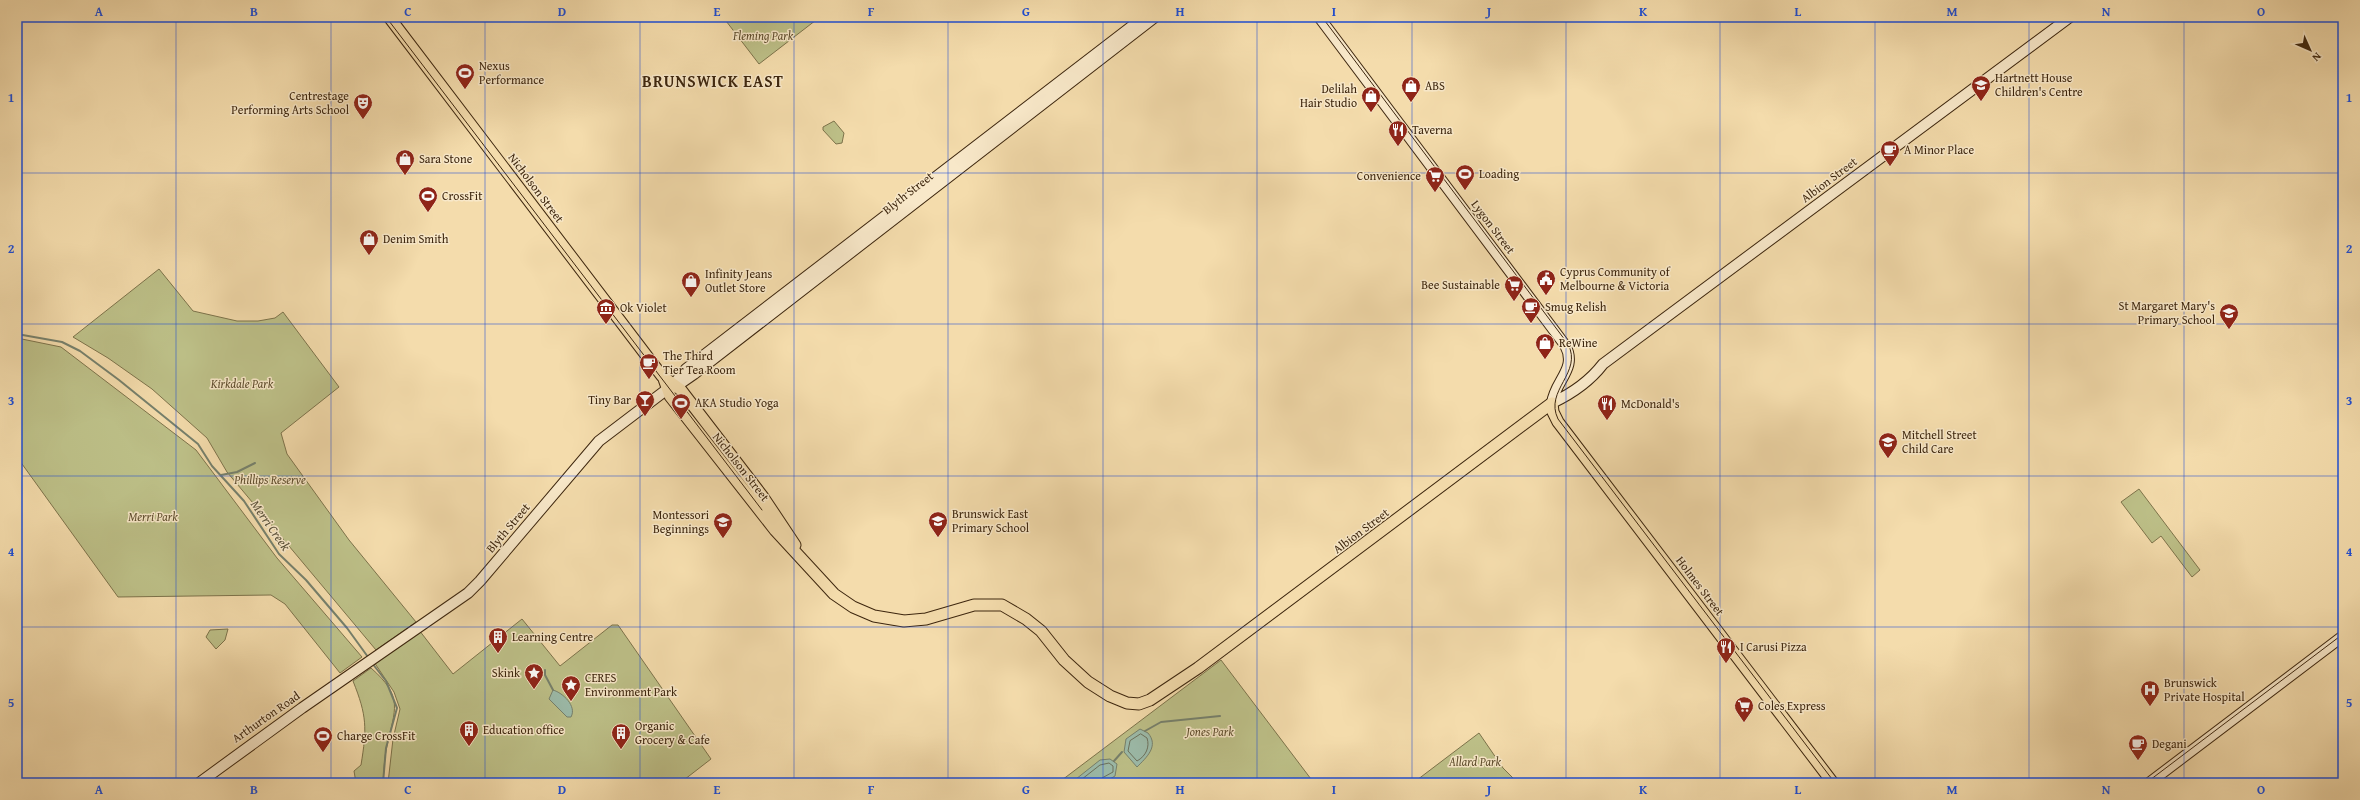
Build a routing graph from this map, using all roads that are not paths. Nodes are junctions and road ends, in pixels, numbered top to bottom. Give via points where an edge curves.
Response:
1 (389, 17) edge
2 (1144, 17) edge
3 (1155, 17) edge
4 (1319, 17) edge
5 (2070, 17) edge
6 (670, 386) junction
7 (1552, 403) junction
8 (1538, 414) junction
9 (1558, 422) junction
10 (2343, 636) edge
11 (1064, 660) junction
12 (1198, 668) junction
13 (350, 675) joint
14 (1150, 700) joint
15 (1142, 710) joint
16 (199, 783) edge
17 (1833, 783) edge
18 (2148, 783) edge

1 - 6 main road, Nicholson Street
2 - 6 street, Blyth Street via 686,369
3 - 6 street, Blyth Street via 694,374 681,383
4 - 7 street, Lygon Street via 1565,345 1570,357 1569,366 1555,390
5 - 7 street, Albion Street
6 - 11 main road, Nicholson Street via 766,502 824,591 837,603 865,619 886,625 930,624 979,610 1016,613 1041,631
6 - 13 street, Blyth Street via 599,441 468,593
7 - 8 main road, Albion Street
7 - 9 main road, Holmes Street
8 - 9 main road via 1548,415
8 - 12 main road, Albion Street
9 - 17 main road, Holmes Street
10 - 18 street
11 - 14 main road, Nicholson Street via 1088,682 1110,696 1134,704
11 - 15 main road, Nicholson Street via 1077,679 1104,700 1125,710
12 - 14 main road, Albion Street
12 - 15 main road, Albion Street via 1153,705
13 - 16 street, Arthurton Road

